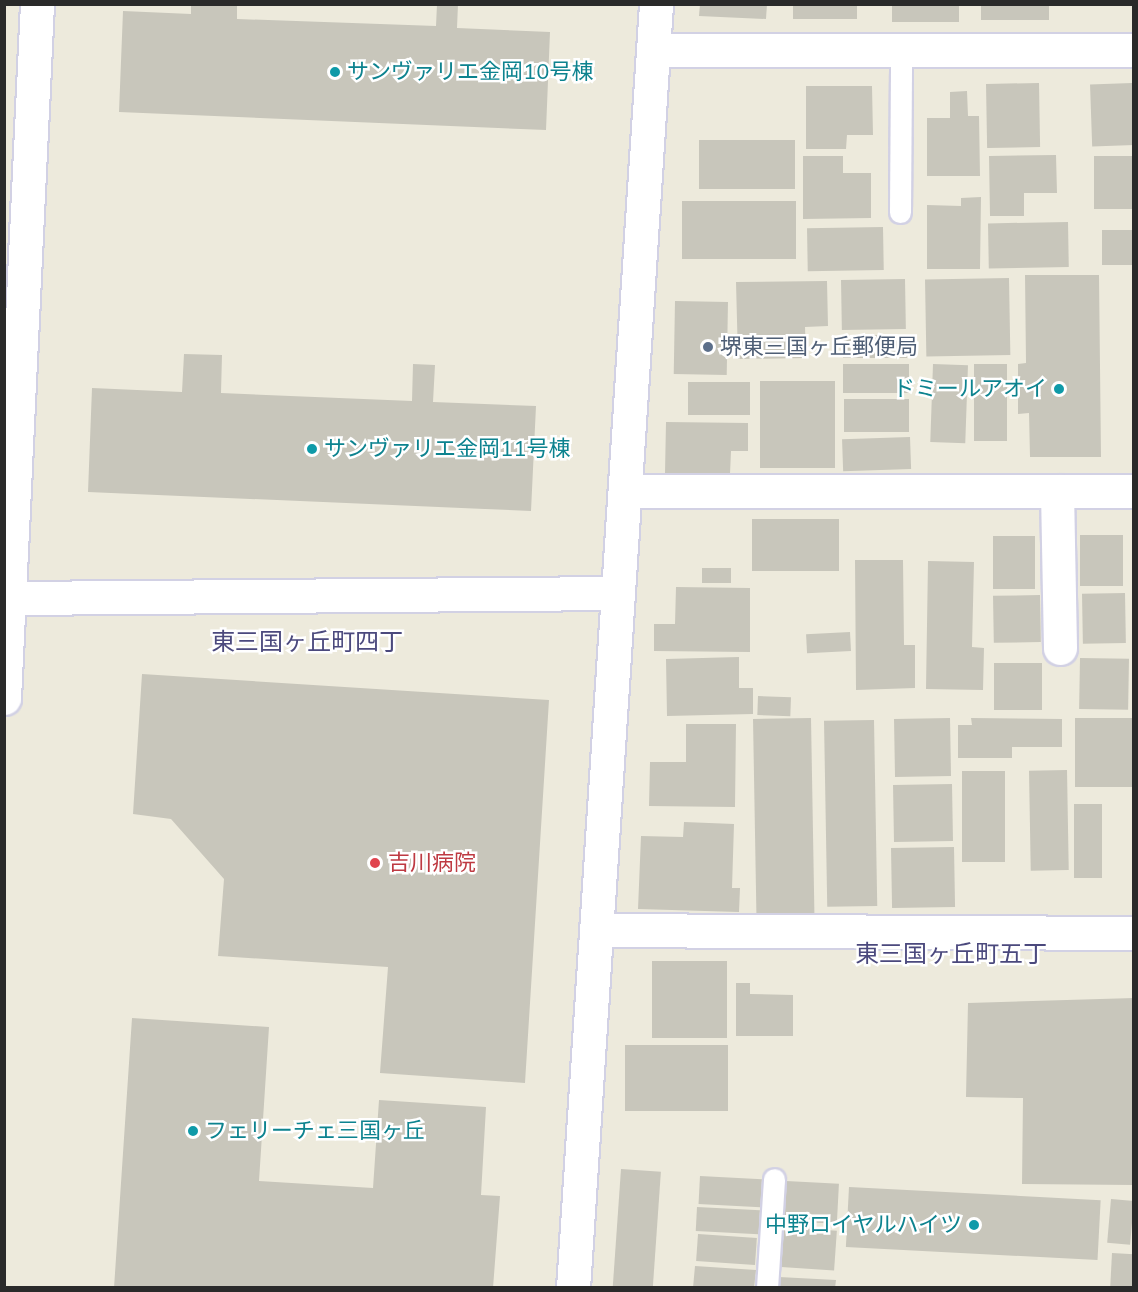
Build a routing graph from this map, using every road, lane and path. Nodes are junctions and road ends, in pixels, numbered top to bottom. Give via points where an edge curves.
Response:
1 (37, 4) edge
2 (656, 4) edge
3 (653, 50) junction
4 (900, 50) junction
5 (1134, 50) edge
6 (900, 212) dead end
7 (1134, 490) edge
8 (625, 491) junction
9 (1057, 491) junction
10 (618, 592) junction
11 (12, 598) junction
12 (1060, 648) dead end
13 (6, 651) edge
14 (4, 698) edge
15 (596, 930) junction
16 (1134, 933) edge
17 (774, 1179) dead end
18 (573, 1287) edge
19 (767, 1287) edge

1 - 11 street
2 - 3 street
3 - 4 street
3 - 8 street
4 - 5 street
4 - 6 lane
7 - 9 street
8 - 9 street
8 - 10 street
9 - 12 street
10 - 11 street
10 - 15 street
11 - 13 street
13 - 14 street
15 - 16 street
15 - 18 street
17 - 19 lane

